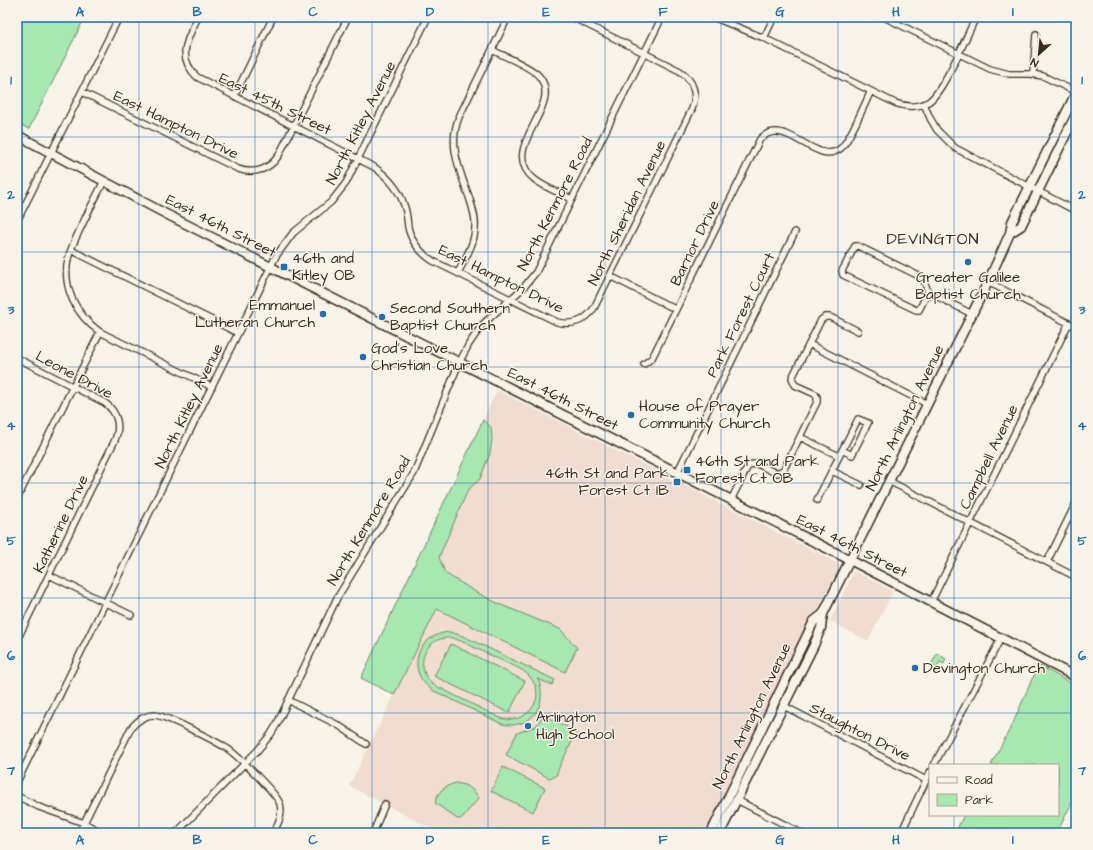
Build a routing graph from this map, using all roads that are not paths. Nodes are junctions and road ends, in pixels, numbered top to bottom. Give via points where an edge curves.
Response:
1 (119, 17) edge
2 (198, 17) edge
3 (273, 17) edge
4 (348, 17) edge
5 (428, 17) edge
6 (508, 17) edge
7 (572, 17) edge
8 (662, 17) edge
9 (713, 17) edge
10 (774, 17) edge
11 (884, 17) edge
12 (976, 17) edge
13 (1036, 34) dead end
14 (764, 38) junction
15 (492, 50) junction
16 (645, 53) junction
17 (958, 54) junction
18 (1033, 74) junction
19 (872, 91) junction
20 (82, 92) junction
21 (1076, 92) edge
22 (234, 96) junction
23 (924, 104) junction
24 (1076, 114) edge
25 (294, 126) junction
26 (17, 135) edge
27 (51, 152) junction
28 (359, 158) junction
29 (104, 181) junction
30 (1029, 187) junction
31 (1037, 192) junction
32 (572, 199) junction
33 (1076, 211) edge
34 (17, 221) edge
35 (796, 232) dead end
36 (1010, 233) junction
37 (71, 250) junction
38 (270, 267) junction
39 (458, 273) junction
40 (610, 276) junction
41 (988, 282) junction
42 (928, 292) junction
43 (511, 299) junction
44 (675, 309) junction
45 (972, 314) junction
46 (569, 323) joint
47 (1069, 323) junction
48 (1076, 327) edge
49 (858, 331) dead end
50 (100, 332) junction
51 (238, 333) junction
52 (809, 344) junction
53 (17, 358) edge
54 (459, 363) junction
55 (644, 364) dead end
56 (73, 386) junction
57 (212, 387) junction
58 (927, 404) junction
59 (116, 417) joint
60 (800, 437) junction
61 (842, 450) junction
62 (839, 456) junction
63 (832, 471) junction
64 (677, 473) junction
65 (889, 481) junction
66 (861, 485) dead end
67 (17, 499) edge
68 (731, 500) junction
69 (817, 500) dead end
70 (1076, 503) edge
71 (970, 523) junction
72 (850, 560) junction
73 (1047, 562) junction
74 (49, 575) junction
75 (1076, 577) edge
76 (105, 602) junction
77 (931, 602) junction
78 (131, 614) dead end
79 (823, 614) junction
80 (1001, 638) junction
81 (17, 640) edge
82 (1076, 677) edge
83 (288, 700) junction
84 (784, 706) junction
85 (366, 744) dead end
86 (244, 764) junction
87 (935, 764) edge
88 (929, 774) edge
89 (926, 780) junction
90 (17, 782) edge
91 (17, 796) edge
92 (737, 800) junction
93 (384, 804) dead end
94 (84, 823) junction
95 (79, 833) edge
96 (104, 833) edge
97 (176, 833) edge
98 (273, 833) edge
99 (373, 833) edge
100 (710, 833) edge
101 (720, 833) edge
102 (800, 833) edge
103 (901, 833) edge

1 - 20 street
2 - 22 street, East 45th Street via 186,44 187,63 199,79
3 - 22 street
4 - 25 street
5 - 28 street, North Kitley Avenue
6 - 15 street
7 - 16 street
8 - 16 street, North Kenmore Road
9 - 14 street
10 - 14 street
11 - 17 street
12 - 17 street
13 - 18 street
14 - 19 street
15 - 32 street via 532,70 542,81 544,102 525,142 524,160 527,170 534,179
15 - 39 street via 454,131 454,152 475,222 472,243
16 - 32 street, North Kenmore Road
16 - 40 street, North Sheridan Avenue via 686,75 693,86 694,100 692,109
17 - 18 street via 1001,73
17 - 23 street via 940,90
18 - 21 street via 1046,76
19 - 23 street via 902,105
19 - 44 street, Barnor Drive via 846,142 834,152 820,151 781,132 764,136
20 - 25 street, East Hampton Drive via 238,169 250,172 262,170 277,159
20 - 27 street
21 - 30 main road, North Arlington Avenue
22 - 25 street, East 45th Street
23 - 30 street via 937,130 955,148
24 - 31 main road, North Arlington Avenue
25 - 28 street, East 45th Street
26 - 27 main road, East 46th Street
27 - 29 main road, East 46th Street
27 - 34 street
28 - 38 street, North Kitley Avenue via 337,195 293,233
28 - 39 street, East Hampton Drive via 384,174 397,190 405,206 409,230 419,249 431,260
29 - 37 street
29 - 38 main road, East 46th Street
30 - 31 street
30 - 36 main road, North Arlington Avenue via 1012,222
31 - 33 street
31 - 36 main road, North Arlington Avenue via 1021,226
32 - 43 street, North Kenmore Road via 536,272 526,286
35 - 64 street, Park Forest Court
36 - 41 main road, North Arlington Avenue
37 - 50 street via 67,269 70,294 84,318
37 - 51 street
38 - 51 street, North Kitley Avenue
38 - 54 main road, East 46th Street
39 - 43 street, East Hampton Drive
40 - 44 street
40 - 46 street, North Sheridan Avenue via 592,311 580,321
41 - 45 main road, North Arlington Avenue
41 - 47 street
42 - 42 street via 920,309 916,310 844,276 842,271 855,246 858,246 921,276
42 - 45 street
43 - 46 street, East Hampton Drive via 557,322
43 - 54 street, North Kenmore Road via 479,329
44 - 55 street, Barnor Drive via 652,358
45 - 58 main road, North Arlington Avenue
47 - 48 street
47 - 71 street, Campbell Avenue
49 - 52 street via 825,317 820,321
50 - 56 street
50 - 57 street
51 - 57 street, North Kitley Avenue
52 - 58 street
52 - 60 street via 792,380 795,385 815,394 817,401
53 - 56 street, Leone Drive
54 - 64 main road, East 46th Street
54 - 83 street, North Kenmore Road via 414,473 337,598
56 - 59 street, Leone Drive via 106,403
56 - 67 street
57 - 76 street, North Kitley Avenue
58 - 65 main road, North Arlington Avenue
59 - 74 street, Katherine Drive via 116,438
60 - 62 street
60 - 68 street via 780,472 774,473 756,464 748,466
61 - 61 street via 852,455 868,424 858,419
61 - 62 street
62 - 63 street
63 - 66 street
63 - 69 street
64 - 68 main road, East 46th Street
65 - 71 street
65 - 72 main road, North Arlington Avenue
68 - 72 main road, East 46th Street
70 - 73 street
71 - 73 street
71 - 77 street, Campbell Avenue
72 - 77 main road, East 46th Street
72 - 79 main road, North Arlington Avenue
73 - 75 street
74 - 76 street
74 - 81 street, Katherine Drive
76 - 78 street
76 - 90 street, North Kitley Avenue
77 - 80 main road, East 46th Street
79 - 84 main road, North Arlington Avenue via 814,645
79 - 100 main road, North Arlington Avenue via 814,621
80 - 82 main road, East 46th Street
80 - 87 street
83 - 85 street via 338,725
83 - 86 street, North Kenmore Road via 270,736
84 - 89 street, Staughton Drive
84 - 92 main road, North Arlington Avenue
86 - 94 street via 223,746 166,717 146,717 130,730
86 - 97 street, North Kenmore Road
86 - 98 street via 279,799 281,816
88 - 89 street
89 - 103 street
91 - 94 street
92 - 101 main road, North Arlington Avenue
92 - 102 street
93 - 99 street
94 - 95 street
94 - 96 street

